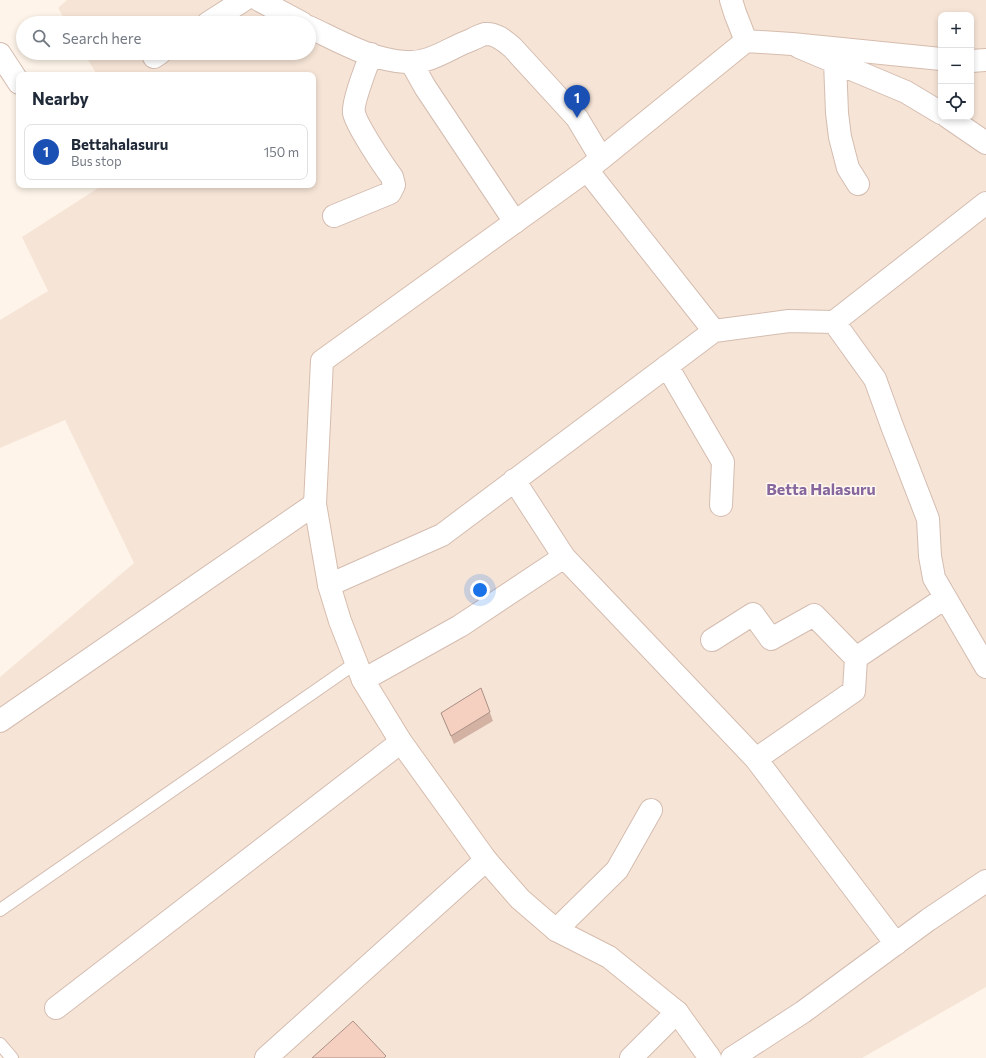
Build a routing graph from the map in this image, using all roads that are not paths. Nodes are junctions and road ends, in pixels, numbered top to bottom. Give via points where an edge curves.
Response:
1 (244, 0) edge
2 (259, 0) edge
3 (731, 0) edge
4 (219, 16) edge
5 (289, 16) edge
6 (316, 30) edge
7 (746, 41) junction
8 (792, 44) junction
9 (0, 54) edge
10 (372, 54) junction
11 (938, 59) edge
12 (974, 60) edge
13 (986, 60) edge
14 (411, 62) junction
15 (835, 62) junction
16 (16, 78) edge
17 (938, 111) edge
18 (952, 120) edge
19 (986, 143) edge
20 (594, 164) junction
21 (858, 184) dead end
22 (986, 203) edge
23 (334, 216) dead end
24 (515, 222) junction
25 (834, 322) junction
26 (714, 331) junction
27 (667, 366) junction
28 (514, 480) junction
29 (315, 504) junction
30 (721, 505) dead end
31 (564, 556) junction
32 (329, 585) junction
33 (945, 598) junction
34 (712, 640) dead end
35 (856, 658) junction
36 (986, 667) edge
37 (360, 671) junction
38 (0, 721) edge
39 (400, 742) junction
40 (756, 759) junction
41 (651, 810) dead end
42 (486, 860) junction
43 (986, 881) edge
44 (0, 910) edge
45 (556, 930) junction
46 (896, 944) junction
47 (56, 1008) dead end
48 (677, 1012) junction
49 (0, 1044) edge
50 (12, 1058) edge
51 (266, 1058) edge
52 (631, 1058) edge
53 (710, 1058) edge
54 (732, 1058) edge

1 - 4 street
2 - 5 street
3 - 7 street
6 - 10 street via 353,48
7 - 8 street
7 - 20 street
8 - 11 street
8 - 15 street
9 - 16 street
10 - 14 street
10 - 23 street via 354,103 354,113 358,124 392,177 394,185 390,193
12 - 13 street
14 - 20 street via 425,61 485,34 500,37 578,118
14 - 24 street via 425,88
15 - 17 street via 906,92
15 - 21 street via 840,137 848,168
18 - 19 street
20 - 24 street
20 - 26 street
22 - 25 street
24 - 29 street via 322,361
25 - 26 street via 789,321
25 - 33 street via 875,378 928,519 934,578
26 - 27 street
27 - 28 street
27 - 30 street via 723,462
28 - 31 street
28 - 32 street via 442,534
29 - 32 street
29 - 38 street
31 - 37 street via 460,626
31 - 40 street
32 - 37 street
33 - 35 street
33 - 36 street
34 - 35 street via 753,614 771,639 814,615
35 - 40 street via 854,691
37 - 39 street
37 - 44 lane
39 - 42 street
39 - 47 street
40 - 46 street
41 - 45 street via 617,870
42 - 45 street via 520,899
42 - 51 street
43 - 46 street
45 - 48 street via 609,957
46 - 54 street via 803,1012
48 - 52 street
48 - 53 street
49 - 50 lane

